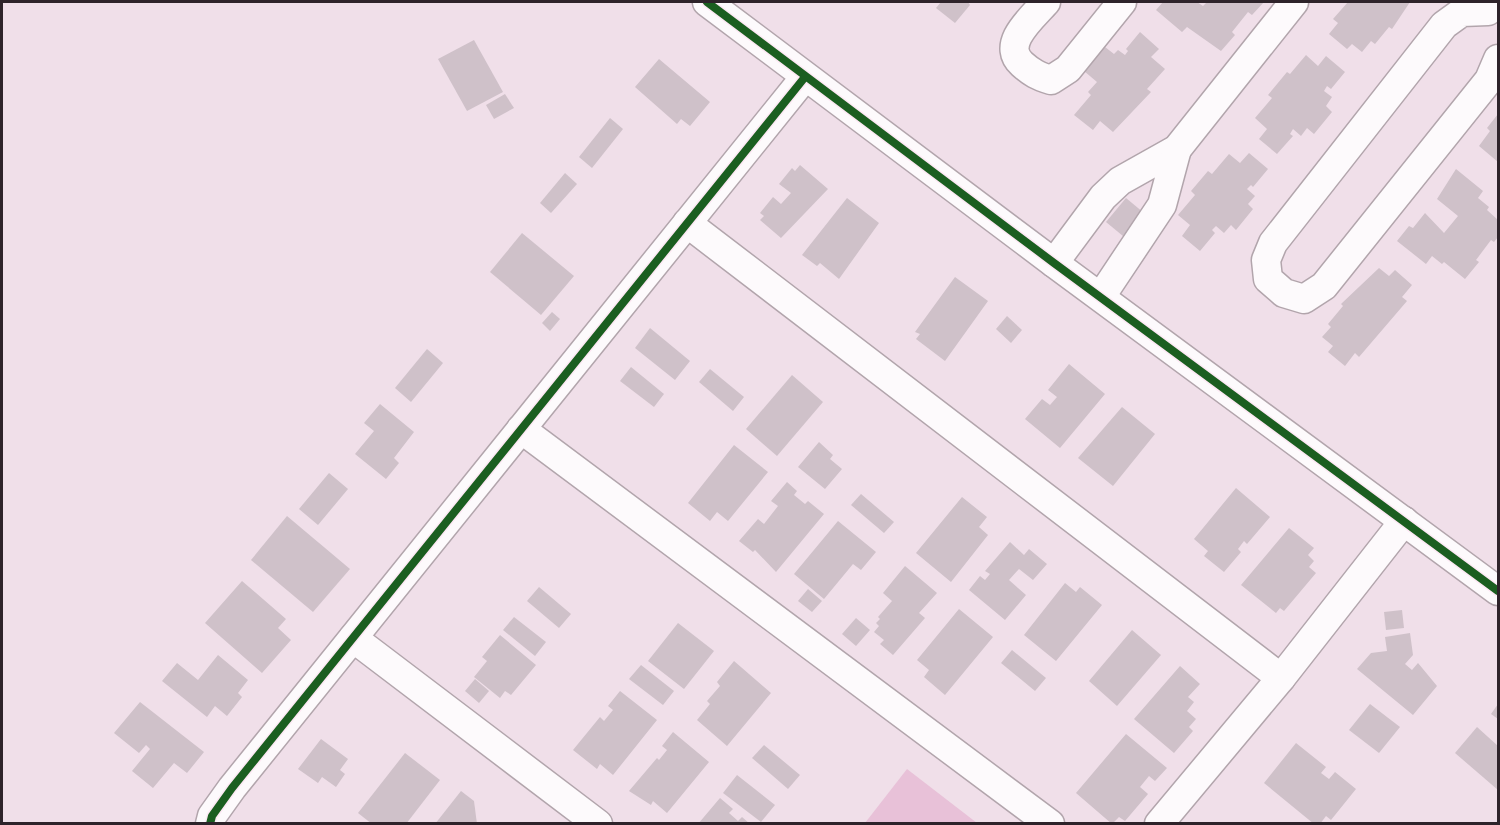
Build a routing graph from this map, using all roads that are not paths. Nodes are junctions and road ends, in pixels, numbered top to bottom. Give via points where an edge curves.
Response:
1 (707, 2) edge
2 (1046, 2) edge
3 (1122, 2) edge
4 (1294, 2) edge
5 (1494, 14) edge
6 (1498, 59) edge
7 (805, 77) junction
8 (1177, 149) junction
9 (687, 223) junction
10 (1054, 263) junction
11 (1102, 295) junction
12 (521, 429) junction
13 (1404, 521) junction
14 (1498, 591) edge
15 (352, 638) junction
16 (1281, 678) junction
17 (210, 824) edge
18 (598, 824) edge
19 (1050, 824) edge
20 (1159, 824) edge

1 - 7 street
2 - 3 street via 1013,47 1016,58 1036,76 1051,80 1068,69
4 - 8 street
5 - 6 street via 1462,12 1444,25 1274,243 1266,260 1268,279 1284,293 1304,299 1324,286 1490,80
7 - 9 street
7 - 10 street
8 - 10 street via 1120,181 1103,197
8 - 11 street via 1162,205
9 - 12 street
9 - 16 street
10 - 11 street
11 - 13 street
12 - 15 street
12 - 19 street
13 - 14 street
13 - 16 street
15 - 17 street via 232,788
15 - 18 street
16 - 20 street

